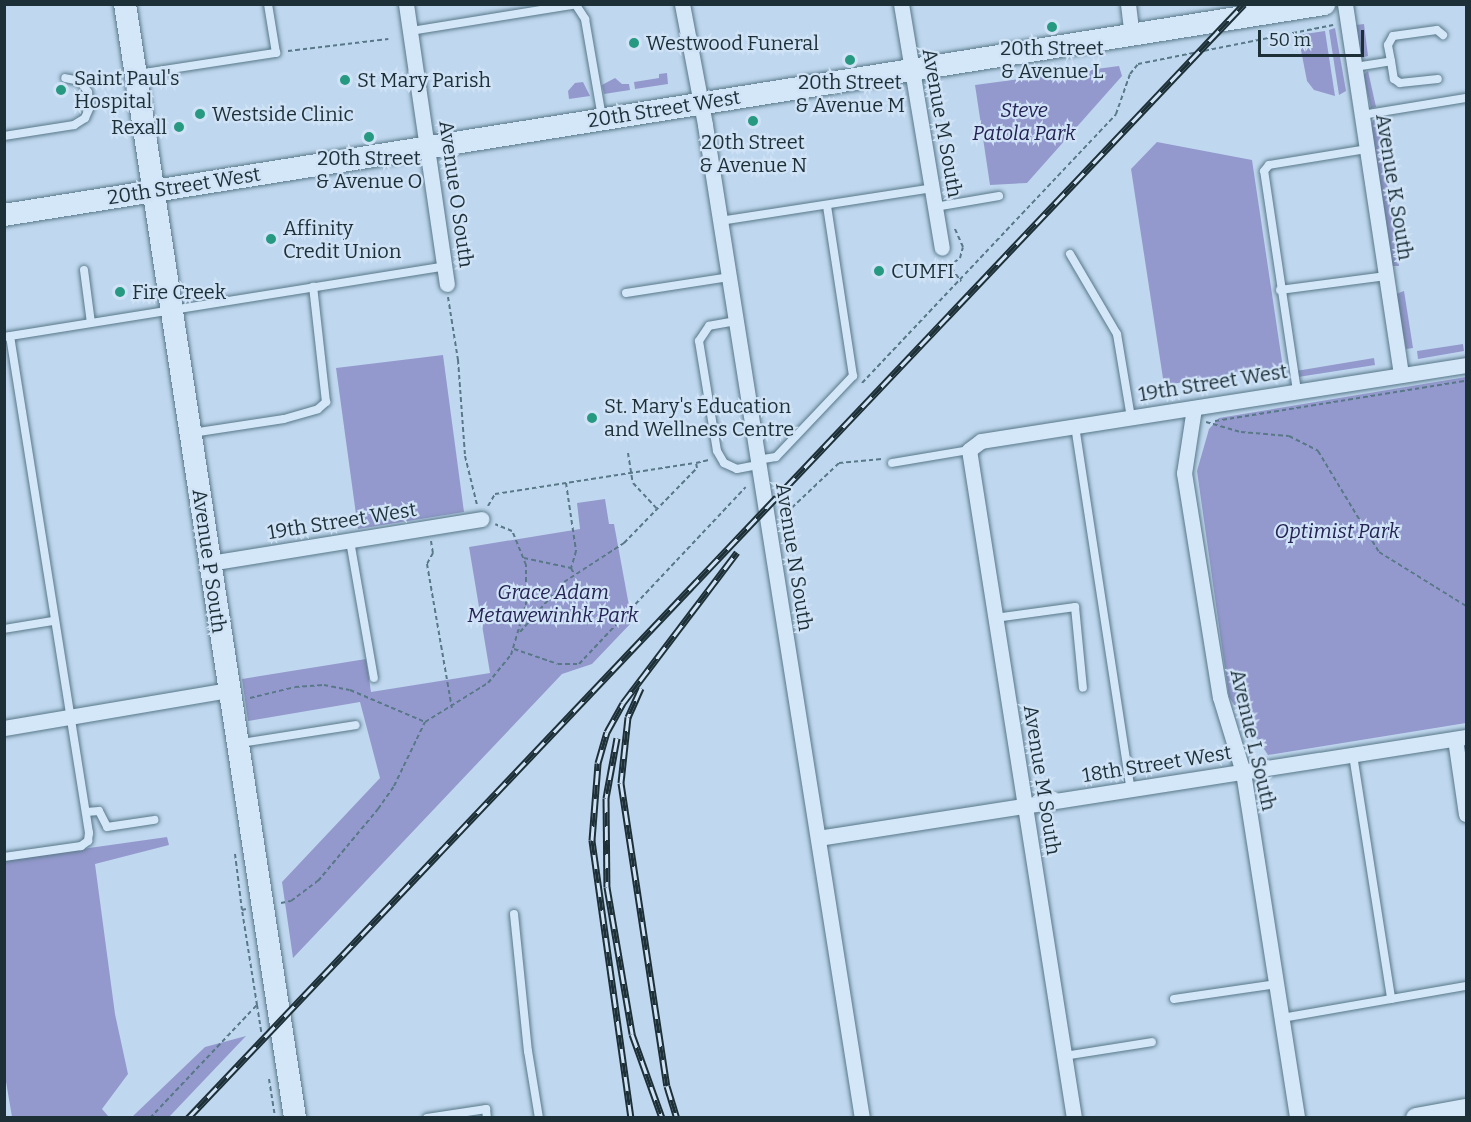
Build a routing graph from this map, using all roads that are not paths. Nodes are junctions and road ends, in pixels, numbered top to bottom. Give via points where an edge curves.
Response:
1 (125, 4) edge
2 (268, 4) edge
3 (406, 4) edge
4 (576, 4) edge
5 (682, 4) edge
6 (901, 4) edge
7 (1128, 4) edge
8 (1324, 4) edge
9 (1345, 4) edge
10 (545, 7) edge
11 (411, 31) junction
12 (1132, 35) junction
13 (1443, 35) dead end
14 (1391, 61) junction
15 (1355, 67) junction
16 (912, 70) junction
17 (136, 74) junction
18 (65, 78) dead end
19 (1438, 79) dead end
20 (1467, 99) edge
21 (700, 104) junction
22 (1362, 115) junction
23 (602, 119) junction
24 (4, 136) edge
25 (429, 146) junction
26 (1367, 149) junction
27 (932, 188) junction
28 (153, 191) junction
29 (999, 196) dead end
30 (827, 206) junction
31 (935, 207) junction
32 (4, 214) edge
33 (720, 221) junction
34 (942, 248) dead end
35 (1070, 254) dead end
36 (445, 266) junction
37 (84, 270) dead end
38 (1386, 276) junction
39 (729, 277) junction
40 (447, 284) dead end
41 (313, 287) junction
42 (1280, 290) junction
43 (626, 293) dead end
44 (171, 310) junction
45 (736, 321) junction
46 (91, 323) junction
47 (7, 336) edge
48 (1467, 365) edge
49 (1401, 375) junction
50 (1297, 392) junction
51 (1194, 408) junction
52 (1131, 418) junction
53 (1075, 426) junction
54 (190, 433) junction
55 (969, 450) junction
56 (889, 461) road end
57 (758, 462) junction
58 (481, 519) road end
59 (350, 541) junction
60 (210, 563) junction
61 (995, 618) junction
62 (53, 621) junction
63 (4, 629) edge
64 (374, 678) dead end
65 (1083, 688) dead end
66 (229, 697) junction
67 (69, 717) junction
68 (356, 725) dead end
69 (4, 728) edge
70 (1461, 738) edge
71 (237, 744) junction
72 (1353, 755) junction
73 (1243, 772) junction
74 (1131, 790) junction
75 (1025, 804) junction
76 (86, 812) junction
77 (1467, 814) edge
78 (154, 820) dead end
79 (818, 838) junction
80 (4, 857) edge
81 (514, 914) dead end
82 (1277, 984) junction
83 (1467, 986) edge
84 (1174, 999) dead end
85 (1391, 999) junction
86 (1282, 1018) junction
87 (1152, 1042) dead end
88 (1064, 1056) junction
89 (1467, 1109) edge
90 (295, 1118) edge
91 (427, 1118) edge
92 (487, 1118) edge
93 (539, 1118) edge
94 (862, 1118) edge
95 (1074, 1118) edge
96 (1297, 1118) edge
97 (1416, 1118) edge

1 - 17 main road, Avenue P South
2 - 17 lane via 276,53
3 - 11 street, Avenue O South
4 - 10 lane
4 - 23 lane via 585,19
5 - 21 street, Avenue N South
6 - 16 street, Avenue M South
7 - 12 street
8 - 12 main road, 20th Street West
9 - 15 street, Avenue K South
10 - 11 lane
11 - 25 street, Avenue O South
12 - 16 main road, 20th Street West
13 - 14 lane via 1437,30 1393,36 1388,45
14 - 15 lane
14 - 19 lane via 1394,79 1400,83
15 - 22 street, Avenue K South
16 - 21 main road, 20th Street West
16 - 27 street, Avenue M South
17 - 28 main road, Avenue P South
18 - 24 lane via 80,81 88,92 90,107 85,118 74,125
20 - 22 lane
21 - 23 main road, 20th Street West
21 - 33 street, Avenue N South
22 - 26 street, Avenue K South
23 - 25 main road, 20th Street West
25 - 28 main road, 20th Street West
25 - 36 street, Avenue O South
26 - 38 street, Avenue K South
26 - 42 lane via 1269,165 1264,171
27 - 30 lane
27 - 31 street, Avenue M South
28 - 32 main road, 20th Street West
28 - 44 main road, Avenue P South
29 - 31 lane
30 - 33 lane
30 - 57 lane via 853,376 776,457
31 - 34 street, Avenue M South
33 - 39 street, Avenue N South
35 - 52 lane via 1117,334
36 - 40 street, Avenue O South
36 - 41 lane
37 - 46 lane
38 - 42 lane
38 - 49 street, Avenue K South
39 - 43 lane
39 - 45 street, Avenue N South
41 - 44 lane
41 - 54 lane via 326,402 318,409 284,419
42 - 50 lane
44 - 46 lane
44 - 54 main road, Avenue P South
45 - 57 street, Avenue N South
45 - 57 lane via 710,326 699,341 721,458 737,470
46 - 47 lane
47 - 62 lane
48 - 49 street, 19th Street West
49 - 50 street, 19th Street West
50 - 51 street, 19th Street West
51 - 52 street, 19th Street West
51 - 73 street, Avenue L South via 1189,425 1186,484 1220,697
52 - 53 street, 19th Street West
53 - 55 street, 19th Street West via 981,441
53 - 74 lane
54 - 60 main road, Avenue P South
55 - 56 lane
55 - 61 street, Avenue M South
57 - 79 street, Avenue N South
58 - 59 street, 19th Street West
59 - 60 street, 19th Street West
59 - 64 lane
60 - 66 main road, Avenue P South
61 - 65 lane via 1074,607
61 - 75 street, Avenue M South
62 - 63 lane
62 - 67 lane
66 - 67 street
66 - 71 main road, Avenue P South
67 - 69 street
67 - 76 lane
68 - 71 lane
70 - 72 street, 18th Street West
70 - 77 street
71 - 90 main road, Avenue P South via 253,908
72 - 73 street, 18th Street West
72 - 85 lane
73 - 74 street, 18th Street West
73 - 82 street, Avenue L South
74 - 75 street, 18th Street West
75 - 79 street, 18th Street West
75 - 88 street, Avenue M South
76 - 78 lane via 99,811 107,827
76 - 80 lane via 88,841 81,846
79 - 94 street, Avenue N South
81 - 93 lane
82 - 84 lane
82 - 86 street, Avenue L South
83 - 85 lane
85 - 86 lane
86 - 96 street, Avenue L South
87 - 88 lane
88 - 95 street, Avenue M South
89 - 97 street
91 - 92 lane via 486,1109

